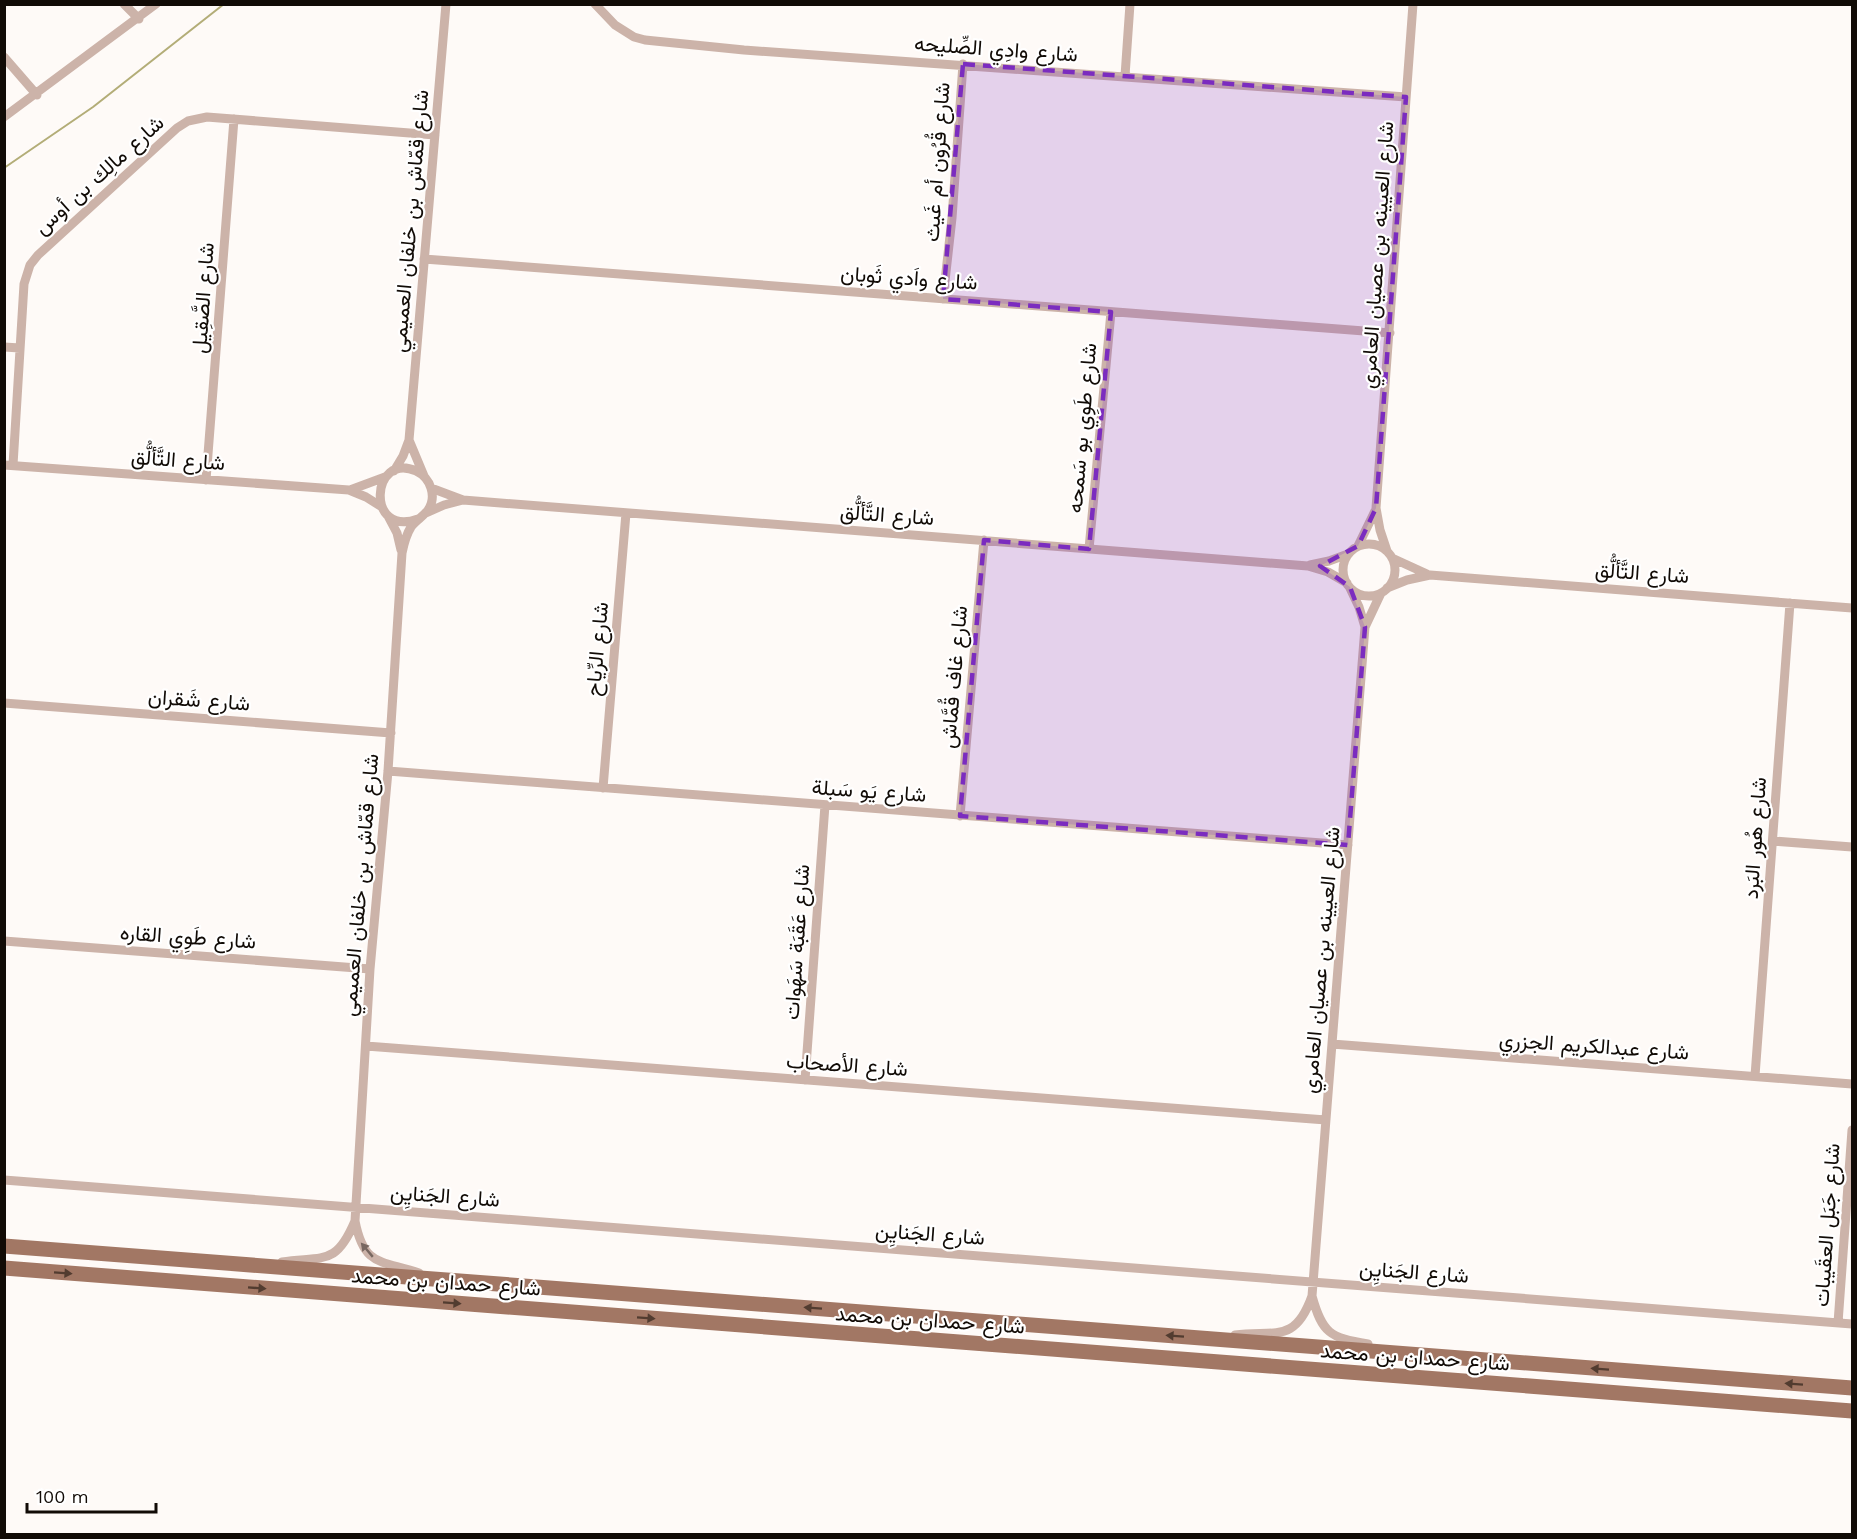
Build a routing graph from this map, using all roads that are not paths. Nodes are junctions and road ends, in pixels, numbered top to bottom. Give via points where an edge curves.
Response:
1 (124, 4) edge
2 (156, 4) edge
3 (446, 4) edge
4 (594, 4) edge
5 (1130, 4) edge
6 (1413, 4) edge
7 (139, 19) junction
8 (4, 57) edge
9 (963, 64) junction
10 (1125, 76) junction
11 (37, 95) junction
12 (1406, 97) junction
13 (4, 117) edge
14 (234, 119) junction
15 (435, 135) junction
16 (424, 259) junction
17 (943, 299) junction
18 (1111, 312) junction
19 (1390, 333) junction
20 (4, 347) edge
21 (20, 348) junction
22 (409, 440) junction
23 (8, 465) edge
24 (391, 474) junction
25 (424, 476) junction
26 (206, 480) junction
27 (431, 488) junction
28 (349, 490) junction
29 (463, 500) junction
30 (382, 507) junction
31 (1376, 508) junction
32 (626, 513) junction
33 (388, 515) junction
34 (422, 516) junction
35 (984, 540) junction
36 (1358, 546) junction
37 (1089, 549) junction
38 (402, 553) junction
39 (1348, 554) junction
40 (1389, 555) junction
41 (1308, 566) junction
42 (1430, 575) junction
43 (1348, 585) junction
44 (1384, 591) junction
45 (1790, 603) junction
46 (1852, 608) edge
47 (1365, 627) junction
48 (4, 703) edge
49 (391, 733) junction
50 (388, 771) junction
51 (603, 788) junction
52 (825, 806) junction
53 (960, 816) junction
54 (1773, 841) junction
55 (1348, 845) junction
56 (1852, 847) edge
57 (4, 941) edge
58 (369, 969) junction
59 (1332, 1044) junction
60 (366, 1046) junction
61 (1755, 1077) junction
62 (805, 1080) junction
63 (1852, 1084) edge
64 (1326, 1120) junction
65 (1852, 1130) edge
66 (4, 1180) edge
67 (357, 1207) junction
68 (355, 1221) junction
69 (4, 1246) edge
70 (260, 1265) junction
71 (4, 1268) edge
72 (434, 1278) junction
73 (1313, 1282) junction
74 (1312, 1296) junction
75 (1838, 1323) junction
76 (1852, 1324) edge
77 (1215, 1339) junction
78 (1411, 1354) junction
79 (1852, 1388) edge
80 (1852, 1412) edge

1 - 7 street
2 - 7 street
3 - 15 street, شارع قمّاش بن خلفان العميمي
4 - 9 street, شارع وادِي الصِّليحه via 615,25 645,40
5 - 10 street
6 - 12 street, شارع العيينه بن عصيان العامري
7 - 11 street
8 - 11 street
9 - 10 street, شارع وادِي الصِّليحه
9 - 17 street, شارع قُرُون أم غَيث
10 - 12 street, شارع وادِي الصِّليحه
11 - 13 street
12 - 19 street, شارع العيينه بن عصيان العامري
14 - 15 street, شارع مالِك بن أوس
14 - 21 street, شارع مالِك بن أوس via 200,117 182,124 38,255 24,284
14 - 26 street, شارع الصَّقِيل
15 - 16 street, شارع قمّاش بن خلفان العميمي
16 - 17 street, شارع واَدي ثَوبان
16 - 22 street, شارع قمّاش بن خلفان العميمي
17 - 18 street, شارع واَدي ثَوبان
18 - 19 street, شارع واَدي ثَوبان
18 - 37 street, شارع طَوِي بو سَمحه
19 - 31 street, شارع العيينه بن عصيان العامري
20 - 21 street
21 - 23 street, شارع مالِك بن أوس
22 - 24 street, شارع قمّاش بن خلفان العميمي
22 - 25 street, شارع قمّاش بن خلفان العميمي
23 - 26 street, شارع التَّألُّق
24 - 25 street via 407,469
24 - 28 street, شارع التَّألُّق
24 - 30 street via 380,491
25 - 27 street
26 - 28 street, شارع التَّألُّق
27 - 29 street, شارع التَّألُّق
27 - 34 street via 432,498
28 - 30 street, شارع التَّألُّق
29 - 32 street, شارع التَّألُّق
29 - 34 street, شارع التَّألُّق
30 - 33 street
31 - 36 street, شارع العيينه بن عصيان العامري
31 - 40 street, شارع العيينه بن عصيان العامري
32 - 35 street, شارع التَّألُّق
32 - 51 street, شارع الرِّياح
33 - 34 street via 406,522
33 - 38 street, شارع قمّاش بن خلفان العميمي
34 - 38 street, شارع قمّاش بن خلفان العميمي via 407,534
35 - 37 street, شارع التَّألُّق
35 - 53 street, شارع غاف قُمَّاش
36 - 39 street
36 - 40 street via 1376,545
37 - 41 street, شارع التَّألُّق
38 - 49 street, شارع قمّاش بن خلفان العميمي
39 - 41 street, شارع التَّألُّق
39 - 43 street via 1343,571
40 - 42 street, شارع التَّألُّق
40 - 44 street via 1394,577
41 - 43 street, شارع التَّألُّق via 1328,572
42 - 44 street, شارع التَّألُّق
42 - 45 street, شارع التَّألُّق
43 - 44 street via 1364,595
43 - 47 street, شارع العيينه بن عصيان العامري
44 - 47 street, شارع العيينه بن عصيان العامري
45 - 46 street, شارع التَّألُّق
45 - 54 street, شارع هُور البَرد
47 - 55 street, شارع العيينه بن عصيان العامري
48 - 49 street, شارع شَقران
49 - 50 street, شارع قمّاش بن خلفان العميمي
50 - 51 street, شارع يَو سَبلة
50 - 58 street, شارع قمّاش بن خلفان العميمي
51 - 52 street, شارع يَو سَبلة
52 - 53 street, شارع يَو سَبلة
52 - 62 street, شارع عَقَبَة سَهَوات
53 - 55 street, شارع يَو سَبلة
54 - 56 street
54 - 61 street, شارع هُور البَرد
55 - 59 street, شارع العيينه بن عصيان العامري
57 - 58 street, شارع طَوِي القاره
58 - 60 street, شارع قمّاش بن خلفان العميمي
59 - 61 street, شارع عبدالكريم الجزري
59 - 64 street, شارع العيينه بن عصيان العامري
60 - 62 street, شارع الأصحاب
60 - 67 street, شارع قمّاش بن خلفان العميمي
61 - 63 street, شارع عبدالكريم الجزري
62 - 64 street, شارع الأصحاب
64 - 73 street, شارع العيينه بن عصيان العامري
65 - 75 street, شارع جَبَل العقَيبات
66 - 67 street, شارع الجَنايِن
67 - 68 street, شارع قمّاش بن خلفان العميمي
67 - 73 street, شارع الجَنايِن
68 - 70 street, شارع قمّاش بن خلفان العميمي via 346,1242 330,1255
72 -> 68 street, شارع قمّاش بن خلفان العميمي via 384,1264 371,1256 360,1241
69 - 70 main road, شارع حمدان بن محمد
70 - 72 main road, شارع حمدان بن محمد
71 -> 80 main road, شارع حمدان بن محمد
77 -> 72 main road, شارع حمدان بن محمد
73 - 74 street, شارع العيينه بن عصيان العامري
73 - 75 street, شارع الجَنايِن
74 - 77 street, شارع العيينه بن عصيان العامري via 1300,1322 1288,1330
74 - 78 street, شارع العيينه بن عصيان العامري via 1321,1323 1336,1336
75 - 76 street, شارع الجَنايِن
77 - 78 main road, شارع حمدان بن محمد
79 -> 78 main road, شارع حمدان بن محمد

